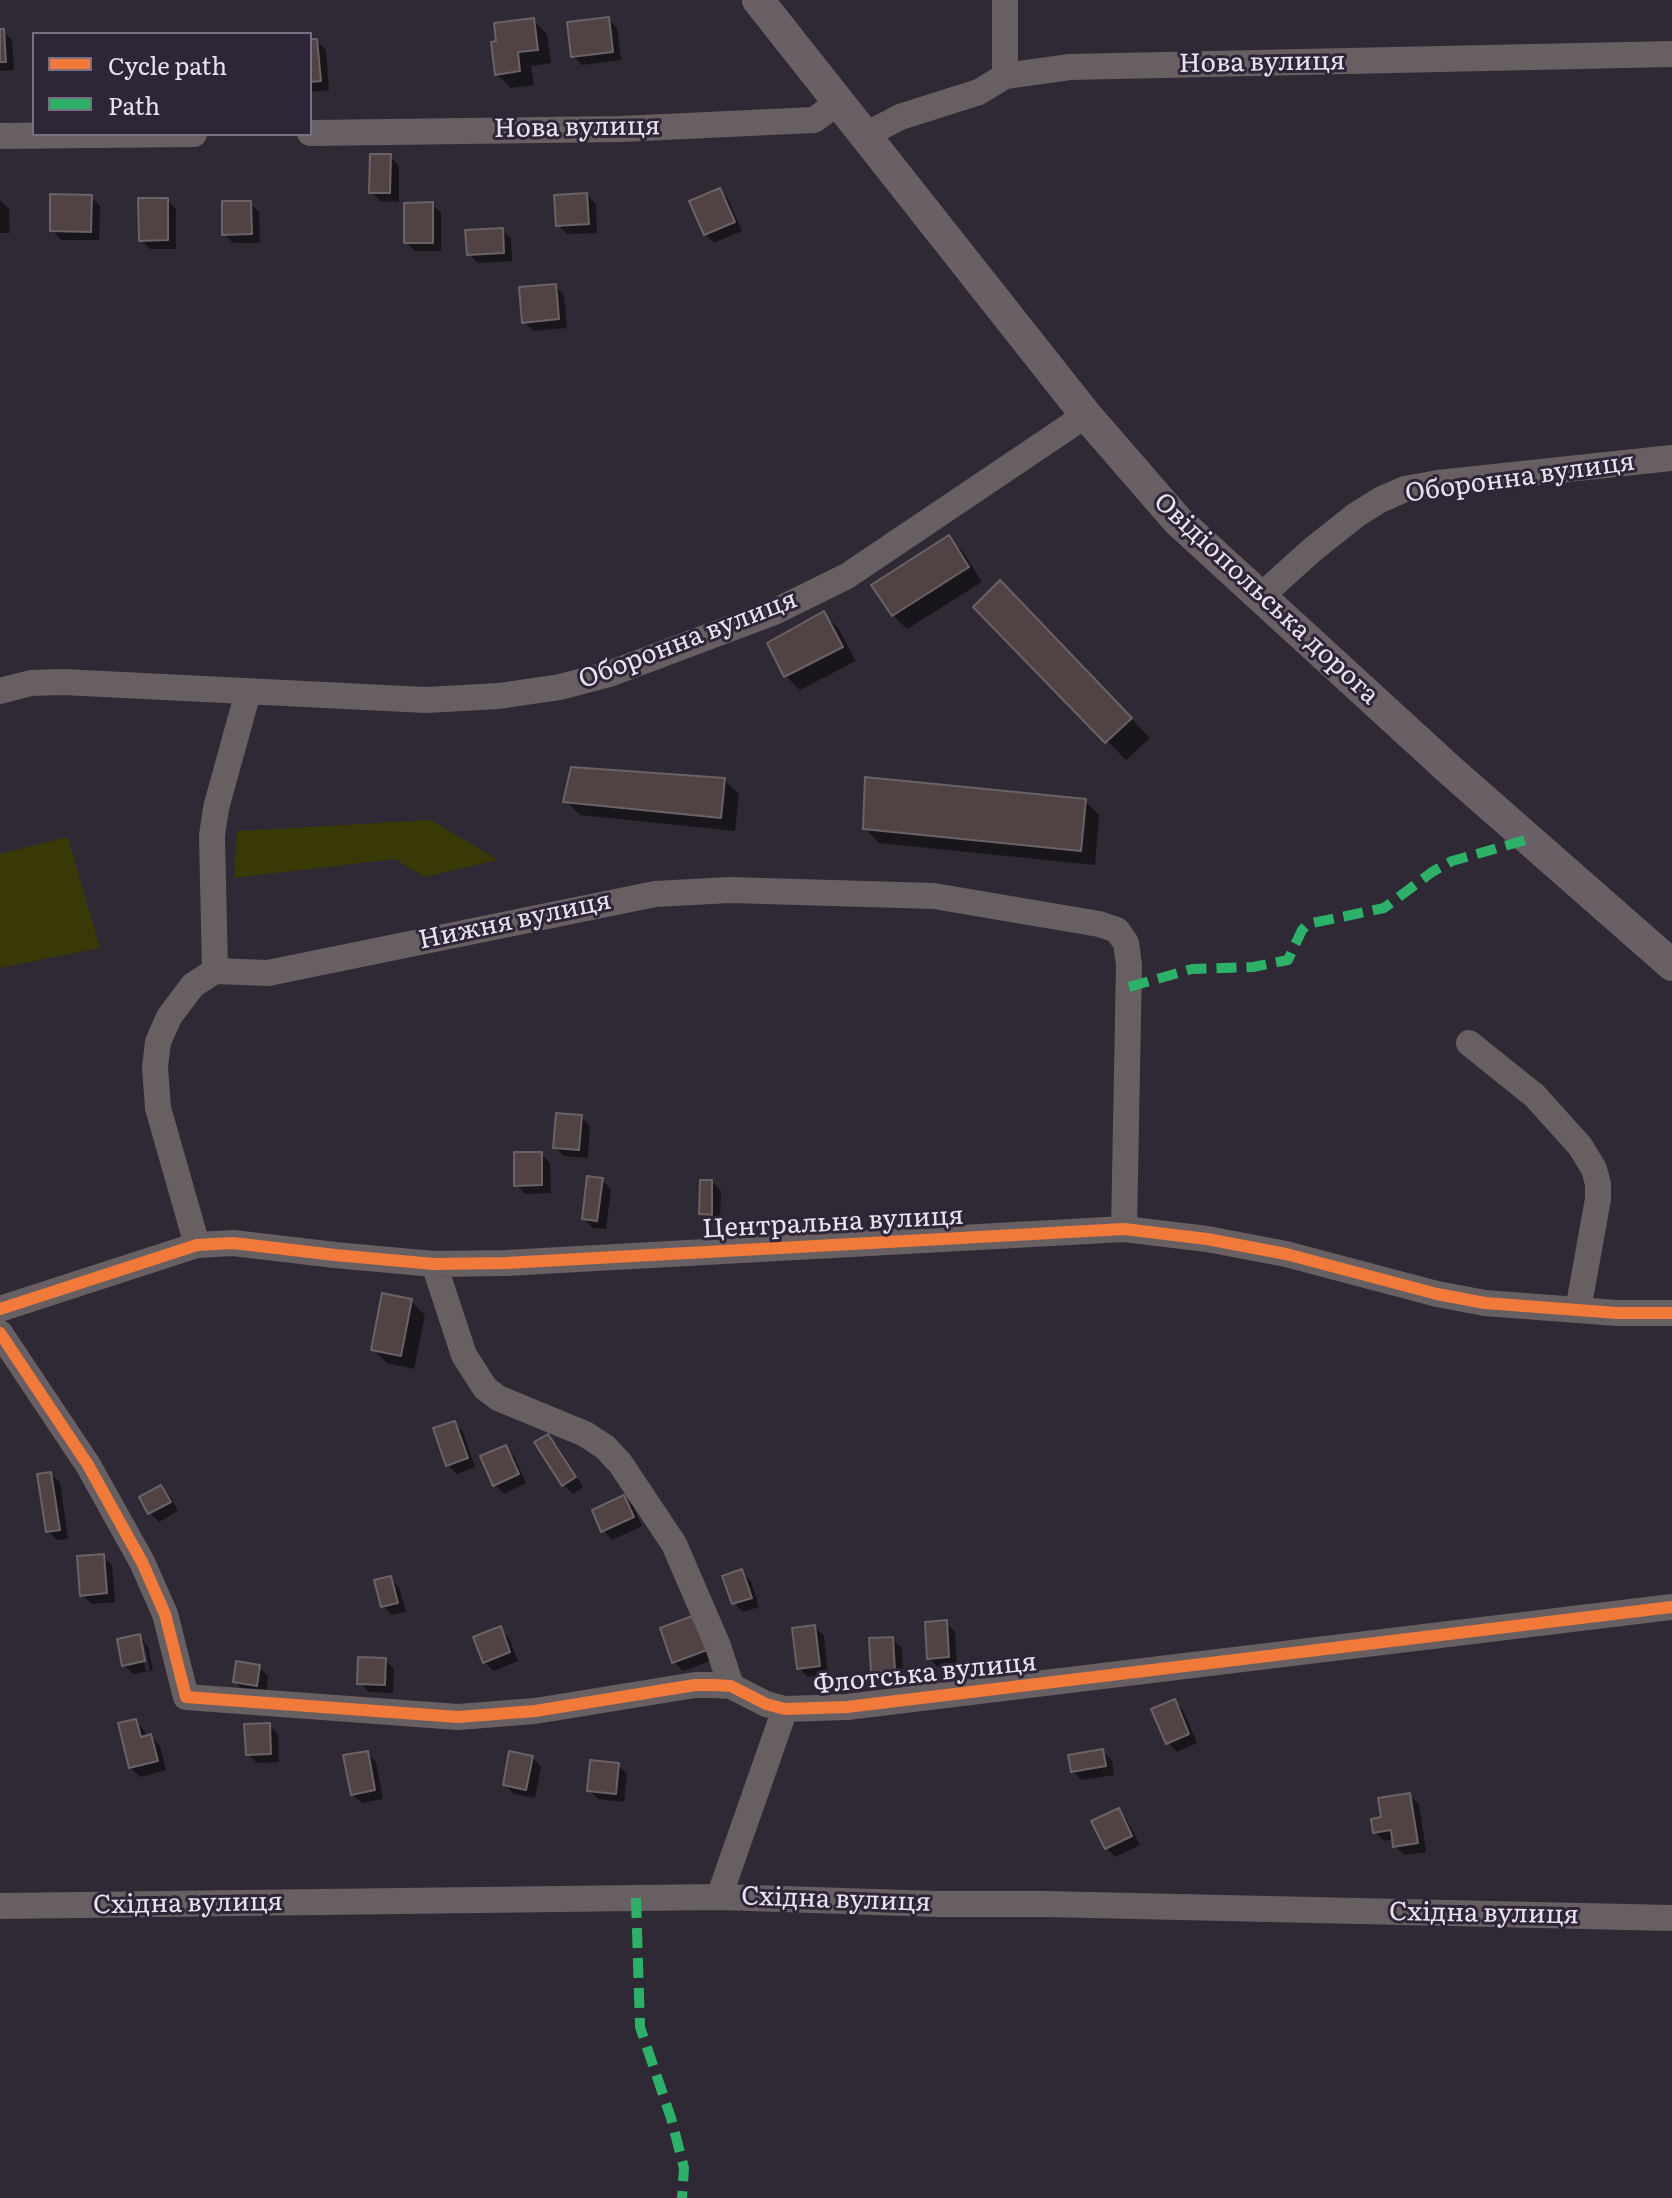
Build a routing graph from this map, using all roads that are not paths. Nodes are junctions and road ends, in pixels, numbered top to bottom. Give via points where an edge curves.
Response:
1 (758, 0) edge
2 (1005, 0) edge
3 (1672, 54) edge
4 (1005, 76) junction
5 (839, 102) junction
6 (312, 133) edge
7 (866, 135) junction
8 (0, 136) edge
9 (32, 136) edge
10 (1086, 415) junction
11 (1672, 458) edge
12 (1260, 597) junction
13 (0, 691) edge
14 (248, 692) junction
15 (1672, 965) edge
16 (215, 971) junction
17 (1469, 1043) dead end
18 (1124, 1229) junction
19 (197, 1245) junction
20 (434, 1264) junction
21 (0, 1309) edge
22 (1578, 1310) junction
23 (1672, 1313) edge
24 (0, 1333) edge
25 (1672, 1607) edge
26 (731, 1686) junction
27 (785, 1709) junction
28 (719, 1897) junction
29 (0, 1906) edge
30 (1672, 1918) edge

1 - 5 main road, Овідіопольська дорога
2 - 4 street
3 - 4 street, Нова вулиця via 1070,67
4 - 7 street, Нова вулиця via 979,92 900,117
5 - 6 street, Нова вулиця via 814,120 621,129
5 - 7 main road, Овідіопольська дорога
7 - 10 main road, Овідіопольська дорога
8 - 9 street
10 - 12 main road, Овідіопольська дорога via 1178,521
10 - 14 street, Оборонна вулиця via 847,576 774,612 609,674 499,696 426,700
11 - 12 street, Оборонна вулиця via 1405,489 1356,515
12 - 15 main road, Овідіопольська дорога
13 - 14 street, Оборонна вулиця via 63,682
14 - 16 street via 212,836
16 - 18 street, Нижня вулиця via 268,973 655,894 730,890 934,896 1099,924 1117,930 1126,943 1129,965
16 - 19 street via 193,985 169,1017 155,1067 158,1108
17 - 22 street via 1535,1096 1594,1169 1598,1199
18 - 20 street, Центральна вулиця
18 - 22 street, Центральна вулиця via 1315,1260 1461,1299
19 - 20 street, Центральна вулиця via 233,1243
19 - 21 street, Центральна вулиця
20 - 26 street via 464,1355 485,1388 585,1434 620,1463 674,1544
22 - 23 street, Центральна вулиця
24 - 26 street, Флотська вулиця via 88,1465 142,1562 165,1614 186,1697 458,1717 535,1711 695,1685
25 - 27 street, Флотська вулиця via 863,1706
26 - 27 street, Флотська вулиця
27 - 28 street
28 - 29 street, Східна вулиця
28 - 30 street, Східна вулиця

